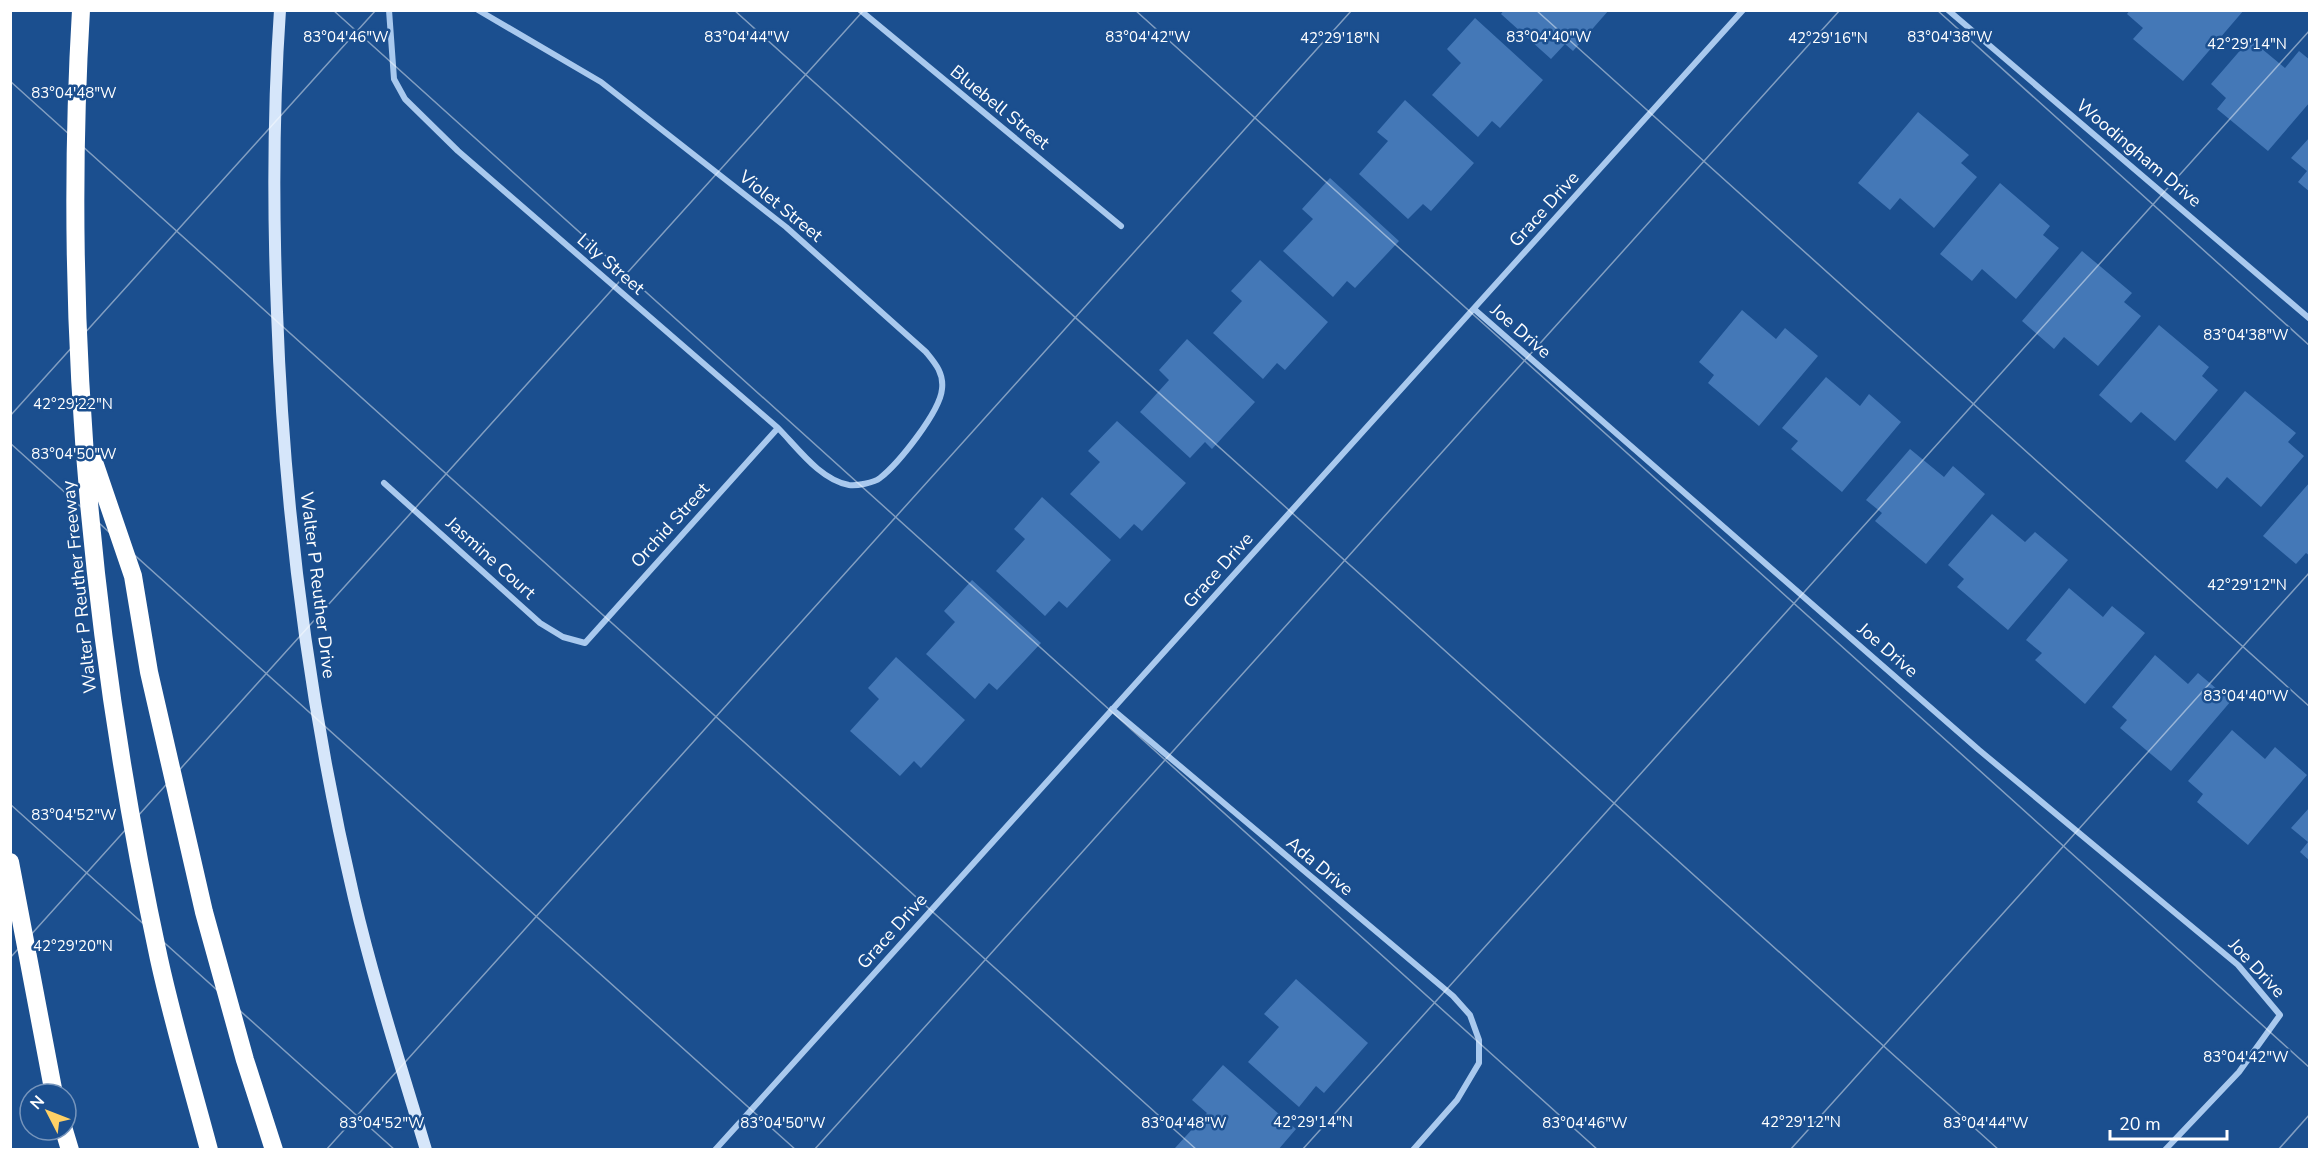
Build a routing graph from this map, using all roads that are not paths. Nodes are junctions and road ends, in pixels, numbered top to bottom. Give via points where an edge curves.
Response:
1 (81, 10) edge
2 (280, 10) edge
3 (389, 10) edge
4 (478, 10) edge
5 (860, 10) edge
6 (1743, 10) edge
7 (1948, 10) edge
8 (1121, 226) dead end
9 (1474, 309) junction
10 (2310, 319) edge
11 (778, 428) junction
12 (83, 430) junction
13 (878, 480) joint
14 (384, 483) dead end
15 (585, 643) joint
16 (1112, 709) junction
17 (10, 862) edge
18 (52, 1082) edge
19 (209, 1149) edge
20 (274, 1149) edge
21 (426, 1149) edge
22 (716, 1149) edge
23 (1413, 1149) edge
24 (2165, 1149) edge

1 - 12 highway, Walter P Reuther Freeway via 75,232
2 - 21 main road, Walter P Reuther Drive via 274,252 293,545 336,818 384,1012
3 - 11 street, Lily Street via 394,79 405,99 458,151
4 - 13 street, Violet Street via 601,82 786,227 926,352 940,370 942,389 933,414
5 - 8 street, Bluebell Street
6 - 9 street, Grace Drive
7 - 10 street, Woodingham Drive
9 - 16 street, Grace Drive
9 - 24 street, Joe Drive via 1979,750 2238,964 2280,1015 2239,1072
11 - 13 street, Lily Street via 832,478 850,485
11 - 15 street, Orchid Street
12 - 19 highway, Walter P Reuther Freeway via 96,579 118,749 159,962
12 - 20 highway via 133,576 149,672 201,902
14 - 15 street, Jasmine Court via 540,623 563,637
16 - 22 street, Grace Drive
16 - 23 street, Ada Drive via 1453,996 1470,1015 1479,1040 1479,1063 1457,1100
17 - 18 highway

